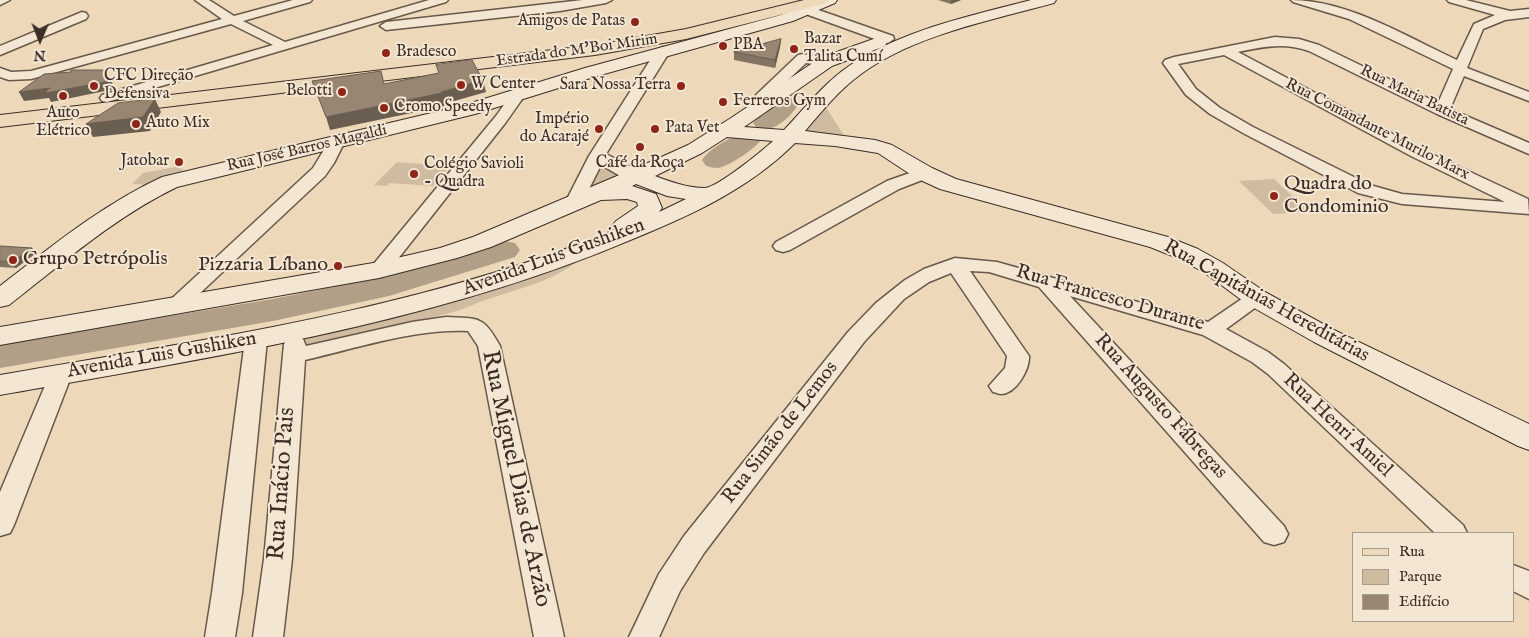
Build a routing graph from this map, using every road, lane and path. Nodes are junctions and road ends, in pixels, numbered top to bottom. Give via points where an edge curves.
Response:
1 (4, 0) edge
2 (201, 0) edge
3 (306, 0) edge
4 (442, 0) edge
5 (606, 0) edge
6 (822, 0) edge
7 (830, 0) edge
8 (1018, 0) edge
9 (1049, 0) edge
10 (1297, 0) edge
11 (1453, 0) edge
12 (1345, 1) edge
13 (0, 2) edge
14 (782, 6) edge
15 (418, 7) junction
16 (807, 10) junction
17 (1529, 13) edge
18 (1508, 14) junction
19 (82, 16) dead end
20 (1353, 16) junction
21 (232, 20) junction
22 (440, 20) junction
23 (1529, 21) edge
24 (333, 32) junction
25 (888, 39) junction
26 (284, 46) junction
27 (664, 51) junction
28 (1226, 51) junction
29 (0, 52) edge
30 (1461, 68) junction
31 (202, 70) junction
32 (0, 72) edge
33 (174, 90) junction
34 (518, 94) junction
35 (1529, 97) edge
36 (113, 103) junction
37 (0, 110) edge
38 (1442, 111) junction
39 (0, 121) edge
40 (723, 131) junction
41 (790, 136) junction
42 (854, 142) junction
43 (336, 143) junction
44 (1529, 149) edge
45 (597, 156) junction
46 (766, 157) junction
47 (924, 173) junction
48 (637, 177) junction
49 (711, 195) junction
50 (575, 201) junction
51 (1529, 207) edge
52 (783, 246) dead end
53 (588, 248) junction
54 (955, 264) junction
55 (379, 270) junction
56 (1045, 281) junction
57 (1256, 298) junction
58 (0, 299) edge
59 (174, 306) junction
60 (1211, 330) junction
61 (0, 336) edge
62 (256, 340) junction
63 (295, 343) junction
64 (61, 374) junction
65 (0, 385) edge
66 (1001, 386) dead end
67 (1529, 438) edge
68 (0, 525) edge
69 (1452, 532) edge
70 (1274, 534) dead end
71 (1514, 578) edge
72 (1529, 586) edge
73 (220, 637) edge
74 (268, 637) edge
75 (549, 637) edge
76 (644, 637) edge

1 - 13 street
2 - 21 street
3 - 21 street
4 - 15 street
5 - 22 street
6 - 14 main road, Estrada do M'Boi Mirim
7 - 16 main road, Rua José Barros Magaldi
8 - 25 main road, Avenida Luis Gushiken
9 - 41 main road, Avenida Luis Gushiken via 937,33 866,62 834,86
10 - 20 street
11 - 18 street
12 - 20 street
14 - 16 main road, Rua José Barros Magaldi
14 - 27 main road, Rua José Barros Magaldi
14 - 33 main road, Estrada do M'Boi Mirim via 551,46
14 - 36 main road, Estrada do M'Boi Mirim via 686,34 595,50
15 - 22 street via 422,17
15 - 24 street
16 - 25 street
17 - 18 street
18 - 23 street
18 - 30 street via 1478,28
19 - 29 street
20 - 30 street
21 - 26 street
21 - 32 street via 31,74 9,76
22 - 24 street
24 - 26 street
25 - 40 main road, Avenida Luis Gushiken via 826,62
26 - 31 street
27 - 34 main road, Rua José Barros Magaldi
27 - 45 street
28 - 38 street, Rua Maria Batista via 1275,41 1299,43
28 - 51 street, Rua Comandante Murilo Marx via 1417,153
28 - 51 street, Rua Maria Batista via 1174,61 1170,65 1191,92 1248,130 1364,189 1402,199
30 - 35 street
30 - 38 street
31 - 33 street
31 - 36 street
33 - 36 main road, Estrada do M'Boi Mirim via 162,98
34 - 43 main road, Rua José Barros Magaldi
34 - 55 street
36 - 37 main road, Estrada do M'Boi Mirim
36 - 39 main road, Estrada do M'Boi Mirim
38 - 44 street, Rua Maria Batista
40 - 41 main road, Rua Capitânias Hereditárias
40 - 48 main road, Avenida Luis Gushiken via 695,149
41 - 42 main road, Rua Capitânias Hereditárias
41 - 46 main road, Avenida Luis Gushiken
42 - 46 main road, Rua Capitânias Hereditárias via 810,146
42 - 47 main road, Rua Capitânias Hereditárias via 885,149
43 - 58 main road, Rua José Barros Magaldi via 192,176 153,190 92,229
43 - 59 street via 319,172
45 - 48 street
45 - 50 street
46 - 49 main road, Avenida Luis Gushiken
47 - 52 street via 893,185
47 - 57 main road, Rua Capitânias Hereditárias via 974,193 1159,242 1214,268
48 - 49 main road via 675,191
48 - 50 main road, Avenida Luis Gushiken
49 - 53 main road, Avenida Luis Gushiken
50 - 53 main road via 627,192 642,195 651,206
50 - 55 main road, Avenida Luis Gushiken via 482,242
53 - 63 main road, Avenida Luis Gushiken
54 - 56 street, Rua Francesco Durante via 990,266
54 - 66 street via 1018,356 1015,373
54 - 76 street, Rua Simão de Lemos via 911,285 884,306 846,350 678,568
55 - 59 main road, Avenida Luis Gushiken
56 - 60 street, Rua Francesco Durante
56 - 70 street, Rua Augusto Fábregas
57 - 60 street, Rua Francesco Durante
57 - 67 main road, Rua Capitânias Hereditárias via 1324,336
59 - 61 main road, Avenida Luis Gushiken
60 - 69 street, Rua Henri Amiel via 1276,369
62 - 63 main road, Avenida Luis Gushiken
62 - 64 main road, Avenida Luis Gushiken
62 - 73 street, Rua Inácio Pais
63 - 74 street, Rua Inácio Pais via 278,559
63 - 75 street, Rua Miguel Dias de Arzão via 446,324 474,325 482,333 489,346
64 - 65 main road, Avenida Luis Gushiken
64 - 68 street
71 - 72 street

